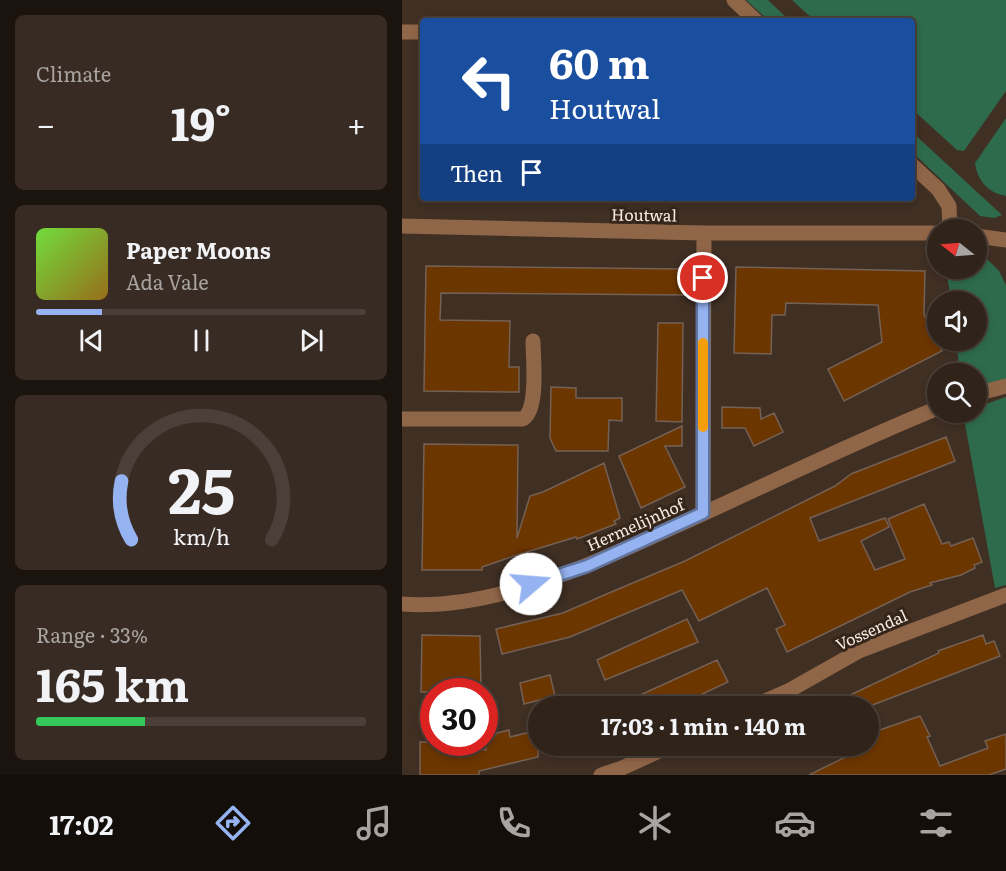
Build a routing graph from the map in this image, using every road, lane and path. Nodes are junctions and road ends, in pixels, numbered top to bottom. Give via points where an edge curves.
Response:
1 (734, 0) edge
2 (753, 18) edge
3 (402, 32) edge
4 (420, 32) edge
5 (915, 168) edge
6 (950, 219) edge
7 (402, 226) edge
8 (704, 233) junction
9 (927, 233) edge
10 (987, 237) edge
11 (1006, 240) edge
12 (532, 341) dead end
13 (1006, 386) edge
14 (987, 391) edge
15 (927, 412) edge
16 (402, 419) edge
17 (703, 513) junction
18 (1006, 595) edge
19 (402, 604) edge
20 (776, 696) edge
21 (648, 756) edge
22 (600, 775) edge

1 - 2 street
3 - 4 street
5 - 6 street via 938,189 949,206
7 - 8 street, Houtwal
8 - 9 street, Houtwal
8 - 17 street
10 - 11 street
12 - 16 street via 532,402 523,419
13 - 14 street
15 - 17 street, Hermelijnhof
17 - 19 street, Hermelijnhof via 587,566 531,584 479,599
18 - 20 street, Vossendal via 859,651
21 - 22 street

